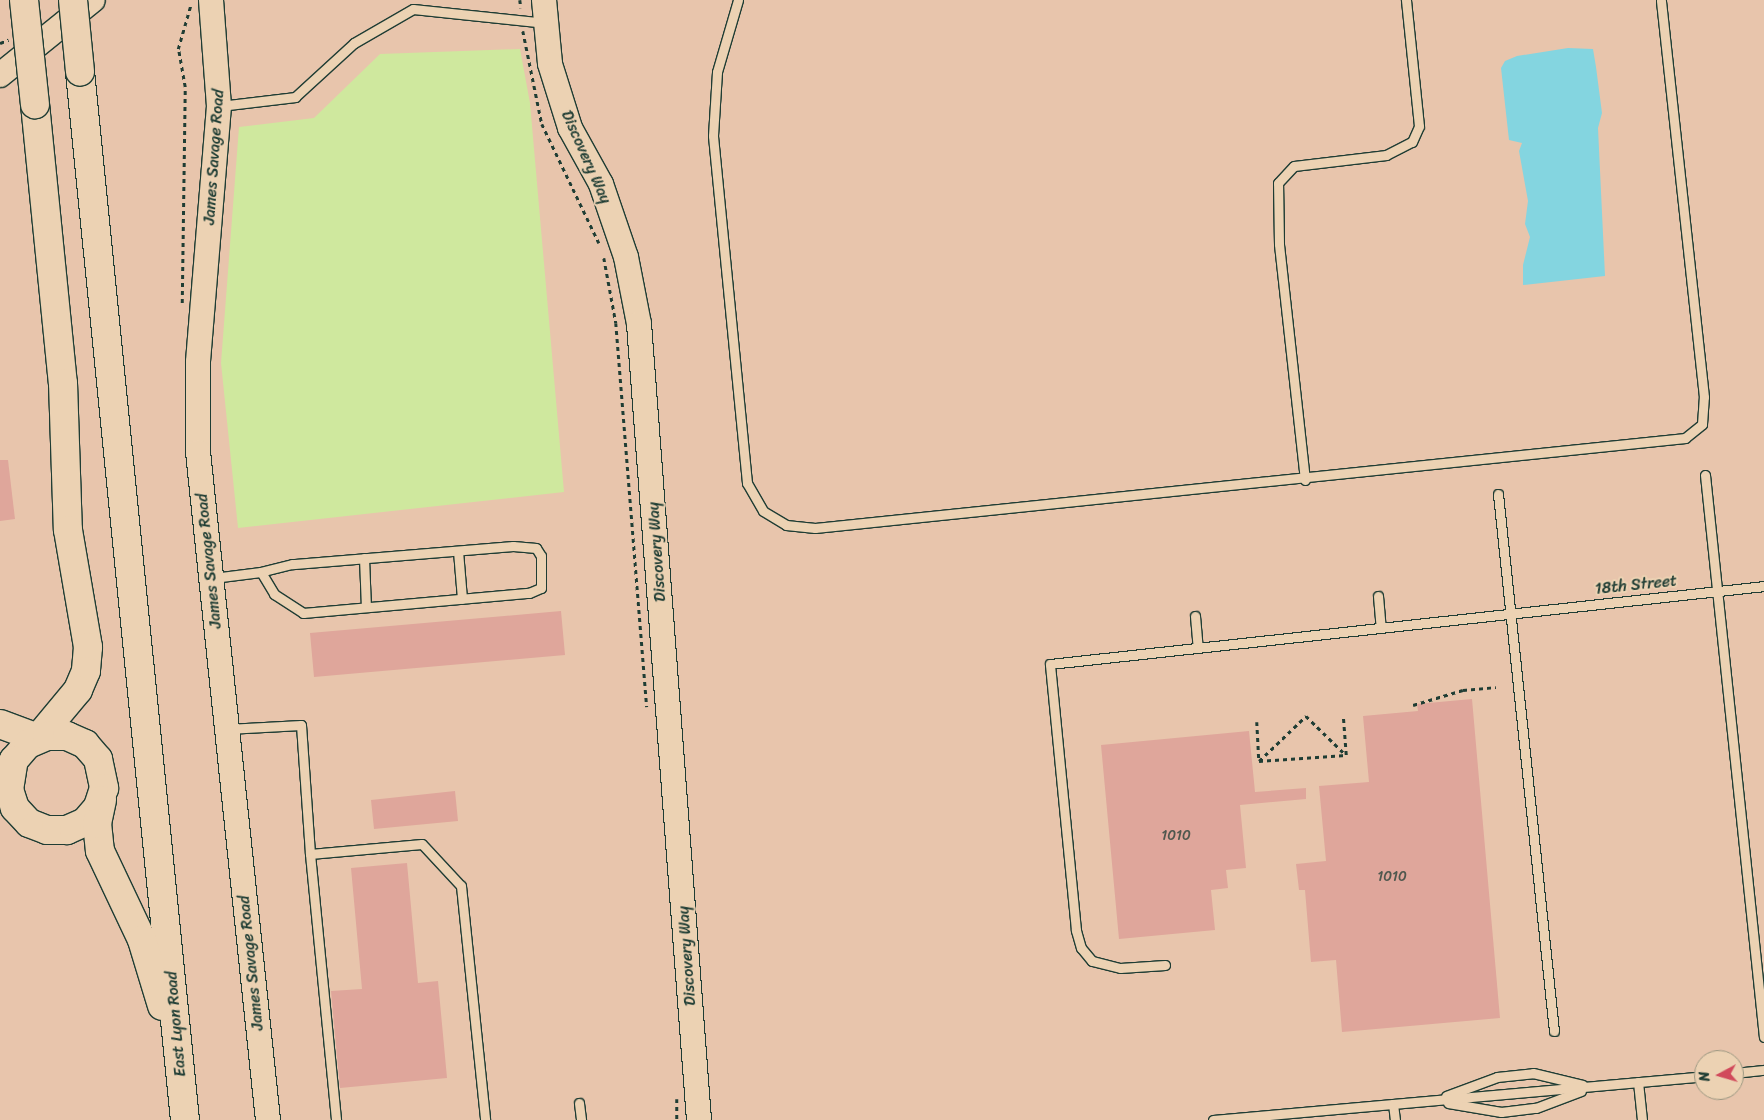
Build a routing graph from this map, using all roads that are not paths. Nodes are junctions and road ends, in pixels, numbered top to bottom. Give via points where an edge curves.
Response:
1 (24, 0) edge
2 (73, 0) edge
3 (92, 0) edge
4 (211, 0) edge
5 (738, 0) edge
6 (1406, 0) edge
7 (1661, 0) edge
8 (545, 11) edge
9 (0, 75) edge
10 (220, 106) junction
11 (1705, 475) dead end
12 (1305, 480) junction
13 (1498, 494) dead end
14 (458, 550) junction
15 (364, 558) junction
16 (261, 572) junction
17 (210, 579) junction
18 (1764, 586) edge
19 (1719, 591) junction
20 (1378, 596) dead end
21 (462, 599) junction
22 (366, 607) junction
23 (1510, 614) junction
24 (1195, 616) dead end
25 (1381, 628) junction
26 (1198, 648) junction
27 (0, 724) edge
28 (227, 729) junction
29 (38, 738) junction
30 (14, 760) junction
31 (0, 791) edge
32 (102, 798) junction
33 (310, 854) junction
34 (1165, 965) dead end
35 (1554, 1031) dead end
36 (1764, 1037) edge
37 (178, 1044) junction
38 (1764, 1070) edge
39 (1744, 1072) edge
40 (1694, 1077) edge
41 (1638, 1082) junction
42 (1590, 1087) junction
43 (1435, 1100) junction
44 (579, 1104) dead end
45 (1393, 1104) junction
46 (186, 1120) edge
47 (268, 1120) edge
48 (336, 1120) edge
49 (485, 1120) edge
50 (581, 1120) edge
51 (699, 1120) edge
52 (1213, 1120) edge
53 (1395, 1120) edge
54 (1642, 1120) edge

1 - 29 highway, bridge via 61,364 66,511 88,656 82,682 74,698
2 - 37 highway, East Lyon Road, bridge
3 - 9 street
4 - 10 street, James Savage Road
5 - 12 lane via 717,72 713,136 747,483 763,510 786,525 816,528
6 - 12 lane via 1419,126 1412,142 1386,155 1294,166 1278,183 1278,244
7 - 12 lane via 1704,397 1702,424 1685,438
8 - 10 lane via 522,22 413,8 354,42 295,97
8 - 51 street, Discovery Way via 550,64 570,128 601,184 626,257 639,324
10 - 17 street, James Savage Road via 197,395
11 - 19 lane
13 - 23 lane
14 - 15 lane
14 - 21 lane
14 - 21 lane via 513,546 536,548 541,556 541,588 529,593
15 - 16 lane via 292,564
15 - 22 lane
16 - 17 lane
16 - 22 lane via 274,594 303,613
17 - 28 street, James Savage Road
18 - 19 lane, 18th Street
19 - 23 lane, 18th Street
19 - 36 lane
20 - 25 lane
21 - 22 lane
23 - 25 lane, 18th Street
23 - 35 lane
24 - 26 lane
25 - 26 lane, 18th Street
26 - 34 lane, 18th Street via 1050,664 1076,930 1081,948 1092,961 1120,968
27 - 29 highway
28 - 33 lane via 301,725
28 - 47 street, James Savage Road
29 - 30 highway
29 - 32 highway via 67,736 92,751 104,778
30 - 31 highway
30 - 32 highway via 8,780 11,799 22,816 38,828 57,831 76,827 92,815
32 - 37 highway via 97,823 100,851 142,940
33 - 48 lane
33 - 49 lane via 422,844 461,886
37 - 46 highway, East Lyon Road
38 - 39 lane
40 - 41 lane
41 - 42 lane
41 - 54 lane
42 - 43 lane
42 - 43 lane via 1536,1108 1501,1112
42 - 43 lane via 1533,1074 1497,1076
43 - 45 lane
44 - 50 lane
45 - 52 lane
45 - 53 lane

